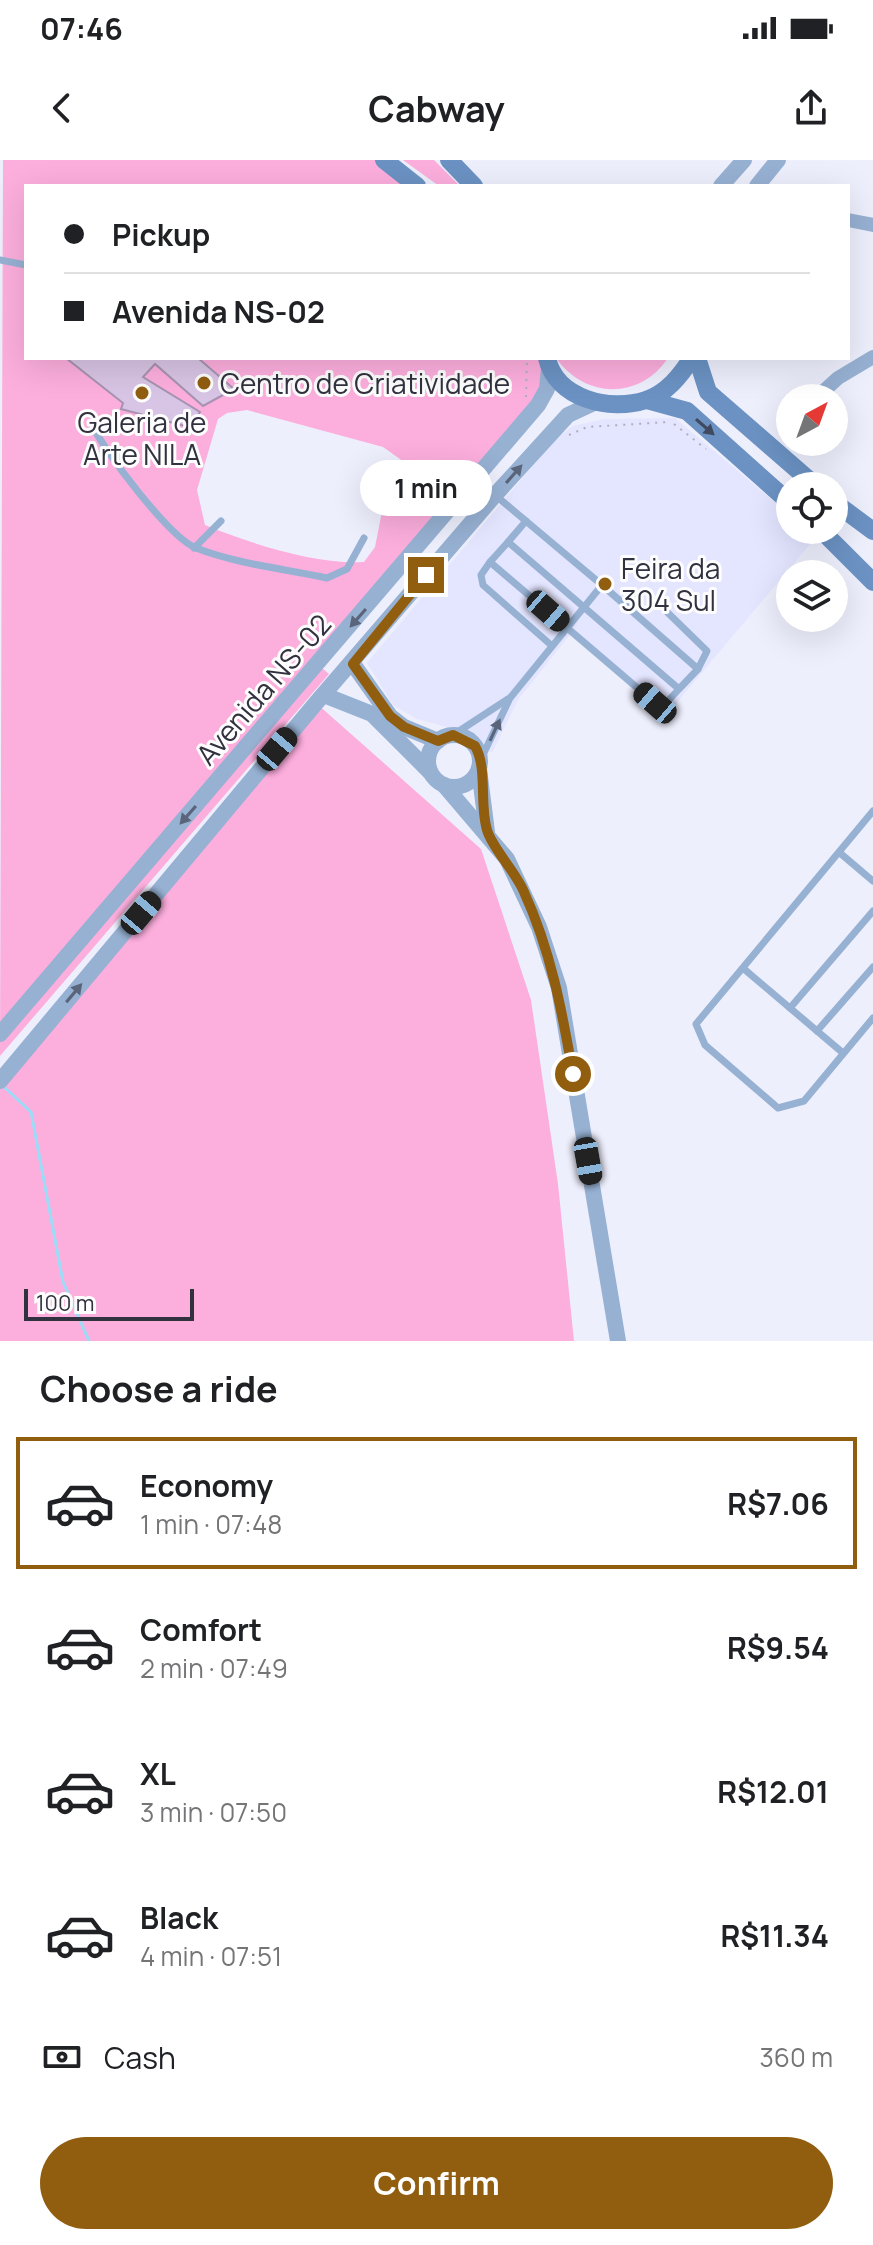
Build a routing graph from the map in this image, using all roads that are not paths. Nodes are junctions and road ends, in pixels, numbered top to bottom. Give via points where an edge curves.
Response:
1 (384, 160) edge
2 (449, 160) edge
3 (744, 160) edge
4 (778, 160) edge
5 (414, 184) edge
6 (472, 184) edge
7 (723, 184) edge
8 (759, 184) edge
9 (850, 220) edge
10 (873, 225) edge
11 (0, 260) edge
12 (24, 265) edge
13 (873, 357) edge
14 (692, 360) edge
15 (695, 360) edge
16 (548, 364) edge
17 (831, 384) edge
18 (647, 400) junction
19 (596, 402) junction
20 (91, 423) dead end
21 (800, 472) edge
22 (776, 490) edge
23 (495, 495) junction
24 (848, 512) edge
25 (221, 521) dead end
26 (526, 521) junction
27 (873, 531) edge
28 (364, 538) dead end
29 (508, 542) junction
30 (835, 544) edge
31 (194, 548) junction
32 (490, 562) junction
33 (873, 582) edge
34 (602, 585) junction
35 (583, 608) junction
36 (666, 611) dead end
37 (567, 627) junction
38 (551, 645) junction
39 (353, 664) junction
40 (698, 669) junction
41 (679, 689) junction
42 (324, 695) junction
43 (510, 698) junction
44 (445, 738) junction
45 (480, 765) junction
46 (431, 773) junction
47 (444, 785) junction
48 (873, 811) edge
49 (487, 832) junction
50 (840, 853) junction
51 (873, 881) edge
52 (873, 911) edge
53 (873, 967) edge
54 (744, 969) junction
55 (790, 1008) junction
56 (873, 1018) edge
57 (817, 1031) junction
58 (0, 1034) edge
59 (843, 1053) junction
60 (0, 1081) edge
61 (618, 1341) edge

1 - 5 main road
2 - 6 main road
3 - 7 street
4 - 8 street
9 - 10 street
11 - 12 lane
13 - 17 street
14 - 18 main road via 676,382
15 - 21 main road via 708,392
16 - 19 main road via 574,394
16 -> 58 street, Avenida NS-02 via 547,389 538,405
18 - 19 main road
18 -> 22 main road via 687,411
23 -> 19 street, Avenida NS-02 via 568,415
20 - 31 lane via 101,446
23 - 26 lane
23 - 39 street, Avenida NS-02
24 - 27 main road
25 - 31 lane
26 - 29 lane
26 - 34 lane
28 - 31 lane via 347,569 327,578
29 - 32 lane
29 - 35 lane
30 - 33 main road
32 - 37 lane
32 - 38 lane via 481,575 483,585
34 - 35 lane
34 - 40 lane
35 - 37 lane
35 - 41 lane
36 - 40 lane via 707,651
37 - 38 lane
37 - 41 lane via 655,703 667,702
38 - 43 lane
39 - 42 street, Avenida NS-02
39 - 44 street via 390,716 404,727
40 - 41 lane
42 - 46 street via 382,720
60 -> 42 street, Avenida NS-02
43 - 44 lane
45 -> 43 lane
44 - 45 street via 475,746
44 - 46 street via 430,752
45 - 47 street via 465,785
45 - 49 street
46 - 47 street
47 - 49 street
48 - 50 lane
49 - 61 street via 523,888 559,988
50 - 51 lane
50 - 54 lane
52 - 55 lane
53 - 57 lane
54 - 55 lane
54 - 59 lane via 696,1024 699,1036 778,1108 804,1101
55 - 57 lane
56 - 59 lane
57 - 59 lane

